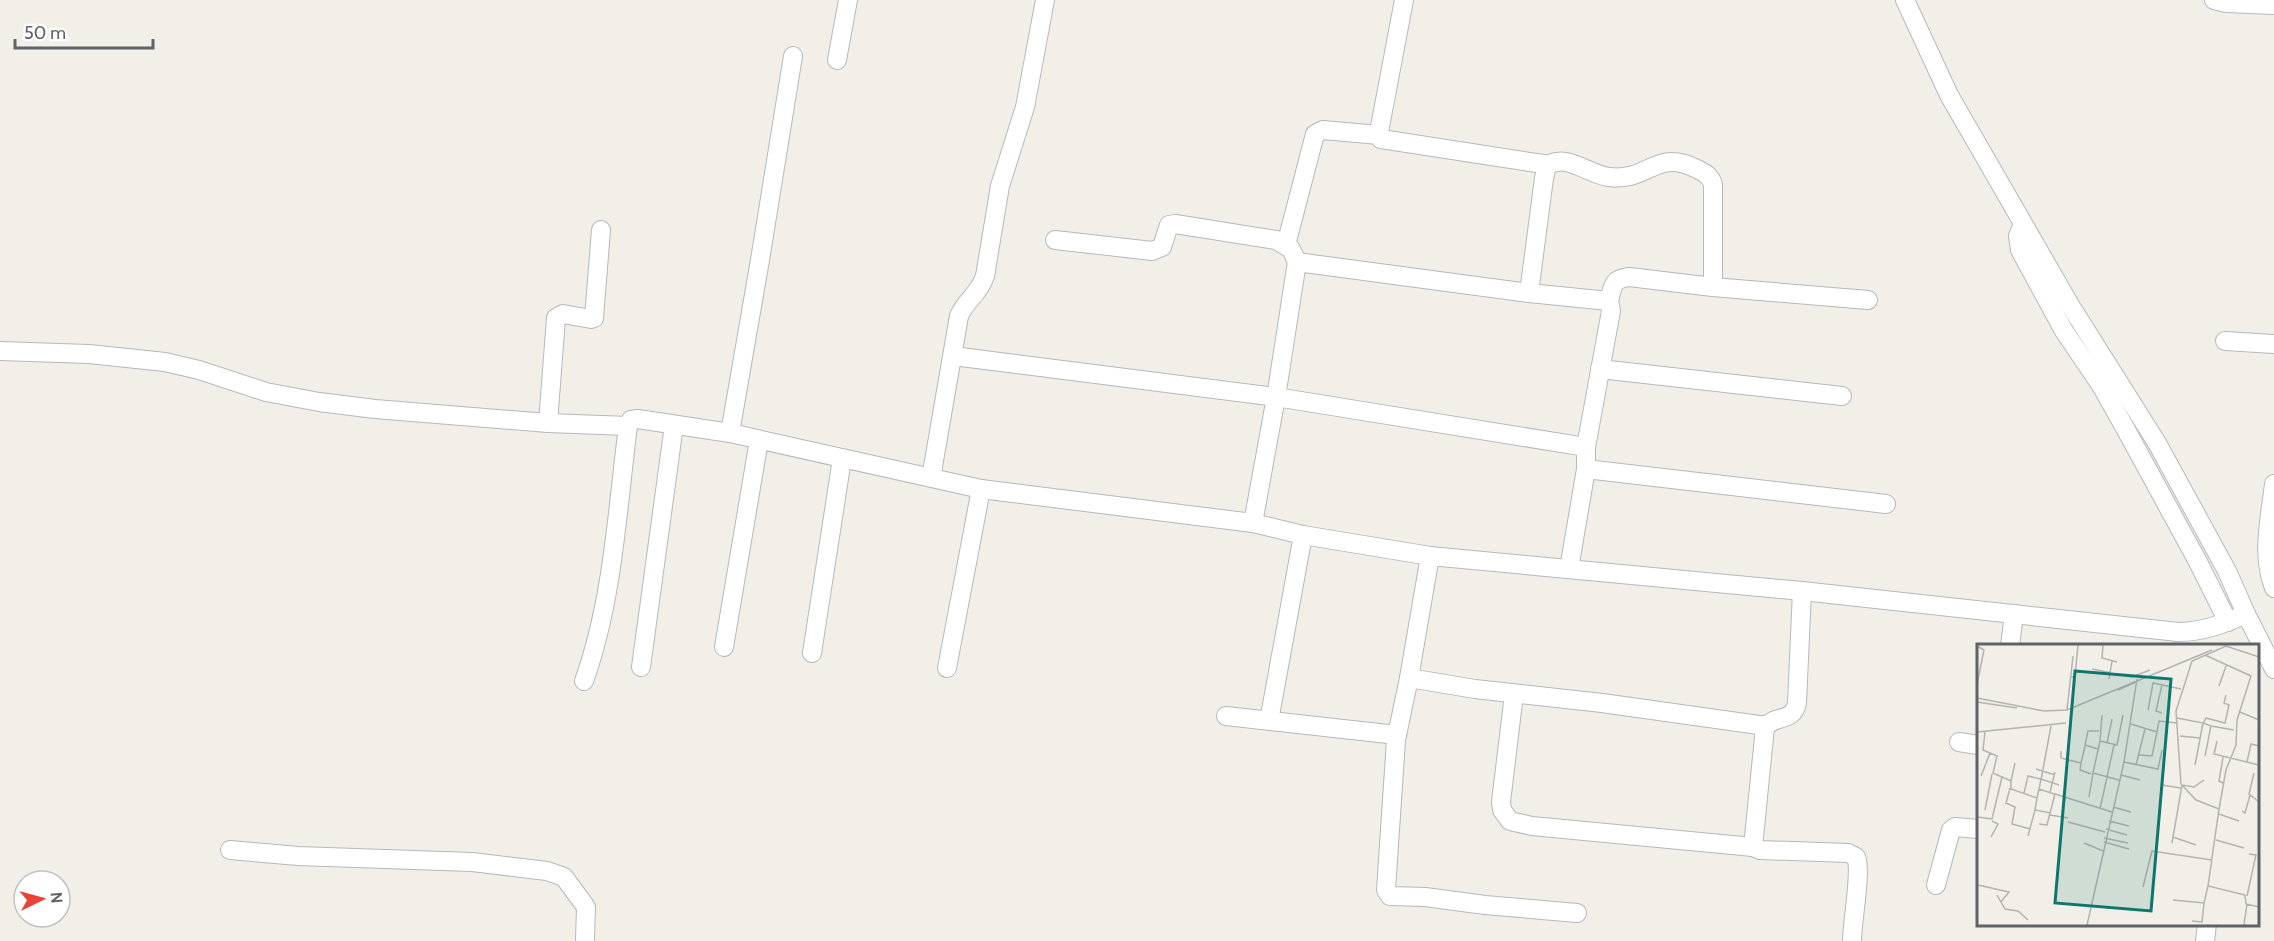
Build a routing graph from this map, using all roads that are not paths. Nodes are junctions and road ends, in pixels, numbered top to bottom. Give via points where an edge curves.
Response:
1 (848, 0) edge
2 (1045, 0) edge
3 (1404, 0) edge
4 (1905, 0) edge
5 (2214, 0) edge
6 (2274, 5) edge
7 (793, 56) dead end
8 (837, 60) dead end
9 (1379, 135) junction
10 (1549, 165) junction
11 (2023, 224) junction
12 (601, 230) dead end
13 (1055, 240) dead end
14 (1286, 245) junction
15 (1297, 262) junction
16 (1713, 287) junction
17 (1529, 293) junction
18 (1868, 300) dead end
19 (1609, 301) junction
20 (2225, 341) dead end
21 (2274, 344) edge
22 (0, 351) edge
23 (952, 356) junction
24 (1600, 369) junction
25 (1842, 396) dead end
26 (1276, 397) junction
27 (548, 423) junction
28 (674, 424) junction
29 (628, 426) junction
30 (729, 433) junction
31 (759, 440) junction
32 (1586, 447) junction
33 (842, 459) junction
34 (1587, 469) junction
35 (931, 478) junction
36 (2274, 484) edge
37 (981, 489) junction
38 (1886, 504) dead end
39 (1253, 523) junction
40 (1303, 535) junction
41 (1430, 556) junction
42 (1569, 569) junction
43 (2274, 588) edge
44 (1802, 591) junction
45 (2014, 614) junction
46 (2246, 614) junction
47 (2228, 622) junction
48 (2181, 639) edge
49 (2010, 644) edge
50 (724, 647) dead end
51 (812, 653) dead end
52 (641, 667) dead end
53 (947, 668) dead end
54 (2274, 669) edge
55 (1409, 678) junction
56 (584, 681) dead end
57 (1514, 694) junction
58 (1226, 716) dead end
59 (1269, 721) junction
60 (1766, 726) junction
61 (1397, 735) junction
62 (1959, 742) dead end
63 (1977, 745) edge
64 (1977, 829) edge
65 (1753, 848) junction
66 (230, 850) dead end
67 (1936, 885) dead end
68 (1578, 913) dead end
69 (2207, 926) edge
70 (585, 941) edge
71 (1852, 941) edge
72 (2205, 941) edge

1 - 8 street
2 - 23 street via 1025,107 1000,186 985,276 981,289 967,302 960,316
3 - 9 street
4 - 11 street via 1949,95
5 - 6 street
7 - 30 street
9 - 10 street via 1383,140
9 - 14 street via 1323,130 1315,134
10 - 16 street via 1572,164 1607,177 1619,177 1672,160 1705,173 1713,185
10 - 17 street
11 - 46 street via 2157,443
11 - 47 street via 2018,236 2020,250 2064,331 2125,428
12 - 27 street via 594,318 563,314 556,318
13 - 14 street via 1152,251 1162,247 1169,225 1175,224 1268,238
14 - 15 street
15 - 17 street
15 - 26 street
16 - 18 street
16 - 19 street via 1619,278
17 - 19 street
19 - 24 street via 1611,311
20 - 21 street
22 - 27 street via 165,362 266,392 319,402
23 - 26 street
23 - 35 street
24 - 25 street
24 - 32 street
26 - 32 street
26 - 39 street
27 - 29 street
28 - 29 street via 638,419 631,420
28 - 30 street
28 - 52 street
29 - 56 street via 606,603
30 - 31 street
31 - 33 street
31 - 50 street
32 - 34 street
33 - 35 street
33 - 51 street
34 - 38 street
34 - 42 street
35 - 37 street
36 - 43 street via 2267,546
37 - 39 street
37 - 53 street
39 - 40 street
40 - 41 street
40 - 59 street
41 - 42 street
41 - 55 street
42 - 44 street
44 - 45 street
44 - 60 street via 1796,712
45 - 48 street
45 - 49 street
46 - 47 street
46 - 54 street
47 - 48 street via 2191,632
55 - 57 street
55 - 61 street
57 - 60 street
57 - 65 street via 1501,802 1510,820 1532,826
58 - 59 street
59 - 61 street
60 - 65 street
61 - 68 street via 1387,894
62 - 63 street
64 - 67 street via 1951,830
65 - 71 street via 1848,853 1856,857 1859,868
66 - 70 street via 472,862 547,872 564,878 586,907
69 - 72 street

